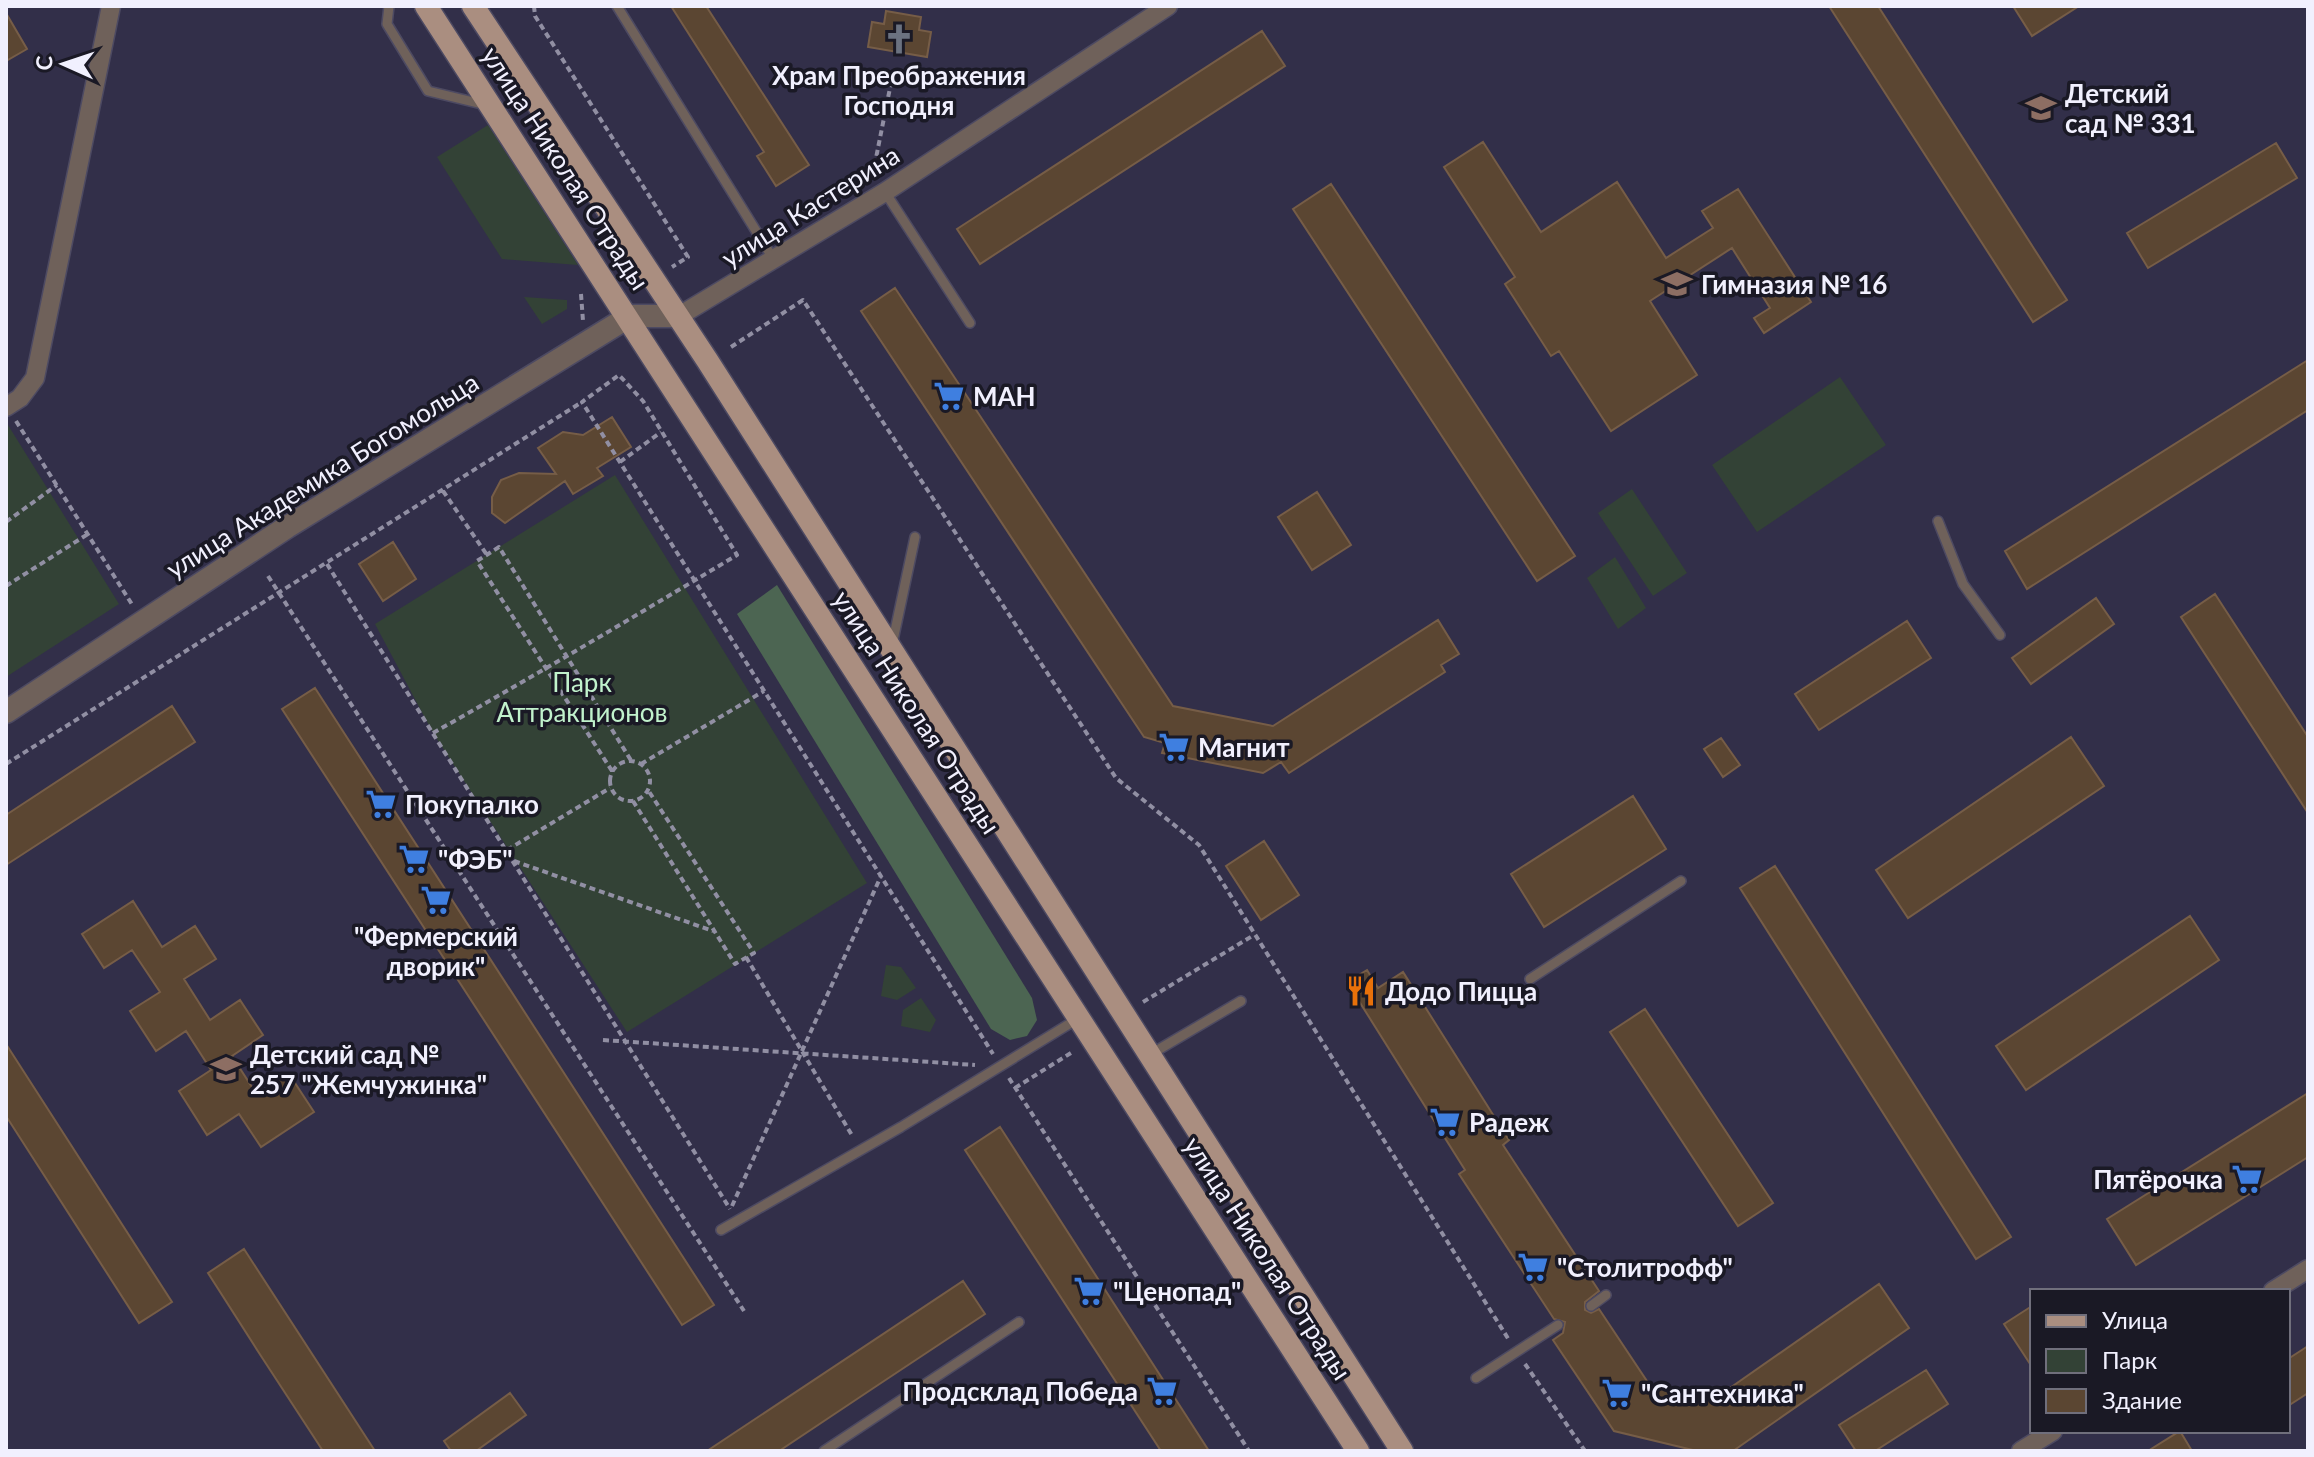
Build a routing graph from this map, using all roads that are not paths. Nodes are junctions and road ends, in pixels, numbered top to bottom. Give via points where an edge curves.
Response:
1 (111, 6) edge
2 (389, 6) edge
3 (426, 6) edge
4 (473, 6) edge
5 (617, 6) edge
6 (1168, 6) edge
7 (492, 107) junction
8 (885, 192) junction
9 (774, 260) junction
10 (630, 316) junction
11 (679, 316) junction
12 (970, 323) dead end
13 (7, 407) edge
14 (1938, 521) dead end
15 (915, 537) dead end
16 (2000, 635) dead end
17 (891, 648) junction
18 (6, 712) edge
19 (1681, 881) dead end
20 (1530, 979) dead end
21 (1241, 1001) dead end
22 (1080, 1018) junction
23 (1150, 1055) junction
24 (721, 1230) road end
25 (2308, 1269) edge
26 (2276, 1289) edge
27 (1606, 1295) dead end
28 (1591, 1306) dead end
29 (1019, 1322) dead end
30 (1558, 1325) dead end
31 (1476, 1378) dead end
32 (2050, 1433) edge
33 (824, 1451) edge
34 (1358, 1451) edge
35 (1402, 1451) edge
36 (2021, 1451) edge

1 - 13 street via 35,378
2 - 7 lane via 387,24 428,91
3 - 7 main road, улица Николая Отрады
4 - 11 main road, улица Николая Отрады
5 - 9 lane
6 - 8 street, улица Кастерина
7 - 10 main road, улица Николая Отрады
8 - 9 street, улица Кастерина
8 - 12 lane
9 - 11 street, улица Кастерина
10 - 11 street
10 - 18 street, улица Академика Богомольца via 287,527
10 - 22 main road, улица Николая Отрады
11 - 17 main road, улица Николая Отрады
14 - 16 lane via 1963,584
15 - 17 lane
17 - 23 main road, улица Николая Отрады
19 - 20 lane
21 - 23 lane
22 - 24 lane
22 - 34 main road, улица Николая Отрады
23 - 35 main road, улица Николая Отрады
25 - 26 street
27 - 28 lane
29 - 33 lane
30 - 31 lane
32 - 36 street

